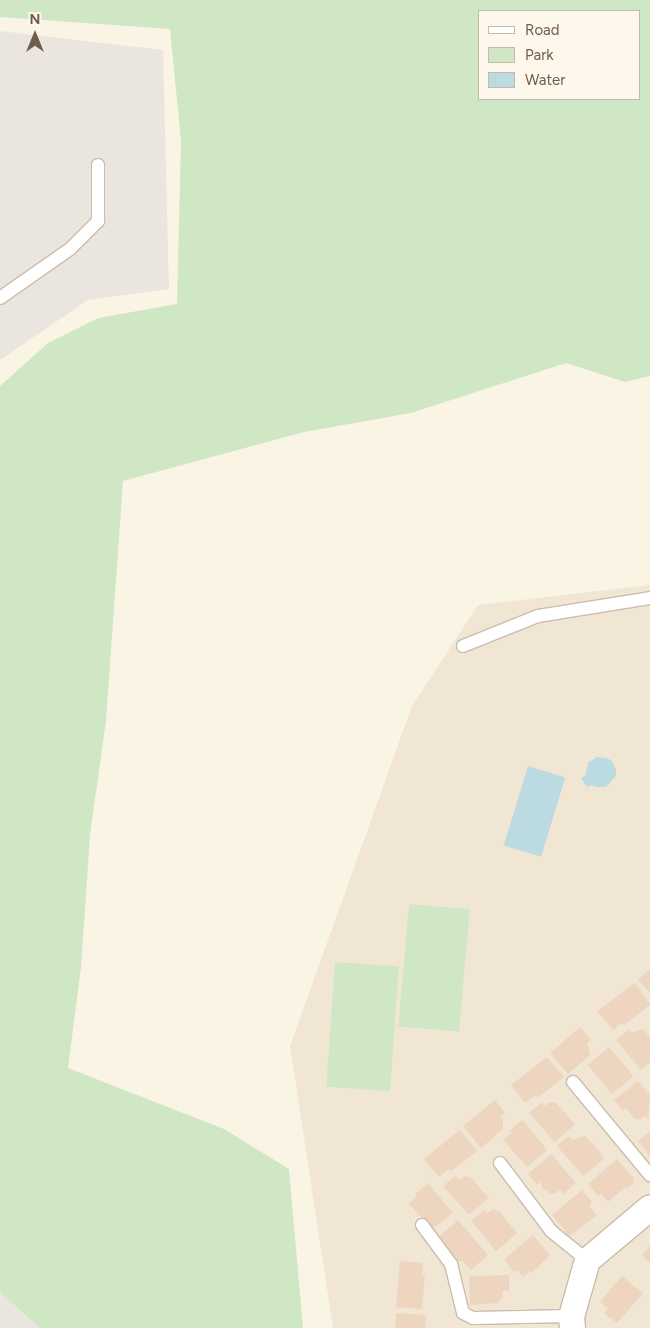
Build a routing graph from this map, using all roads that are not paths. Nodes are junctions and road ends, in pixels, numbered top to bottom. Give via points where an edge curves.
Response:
1 (98, 165) dead end
2 (0, 298) edge
3 (650, 598) edge
4 (463, 646) dead end
5 (574, 1082) dead end
6 (500, 1163) dead end
7 (650, 1175) edge
8 (650, 1207) edge
9 (422, 1225) dead end
10 (587, 1260) junction
11 (571, 1322) edge

1 - 2 lane via 98,221 70,249
3 - 4 lane via 538,616
5 - 7 lane
6 - 10 lane via 550,1232
8 - 10 street
9 - 11 lane via 451,1264 463,1313 473,1318
10 - 11 street

